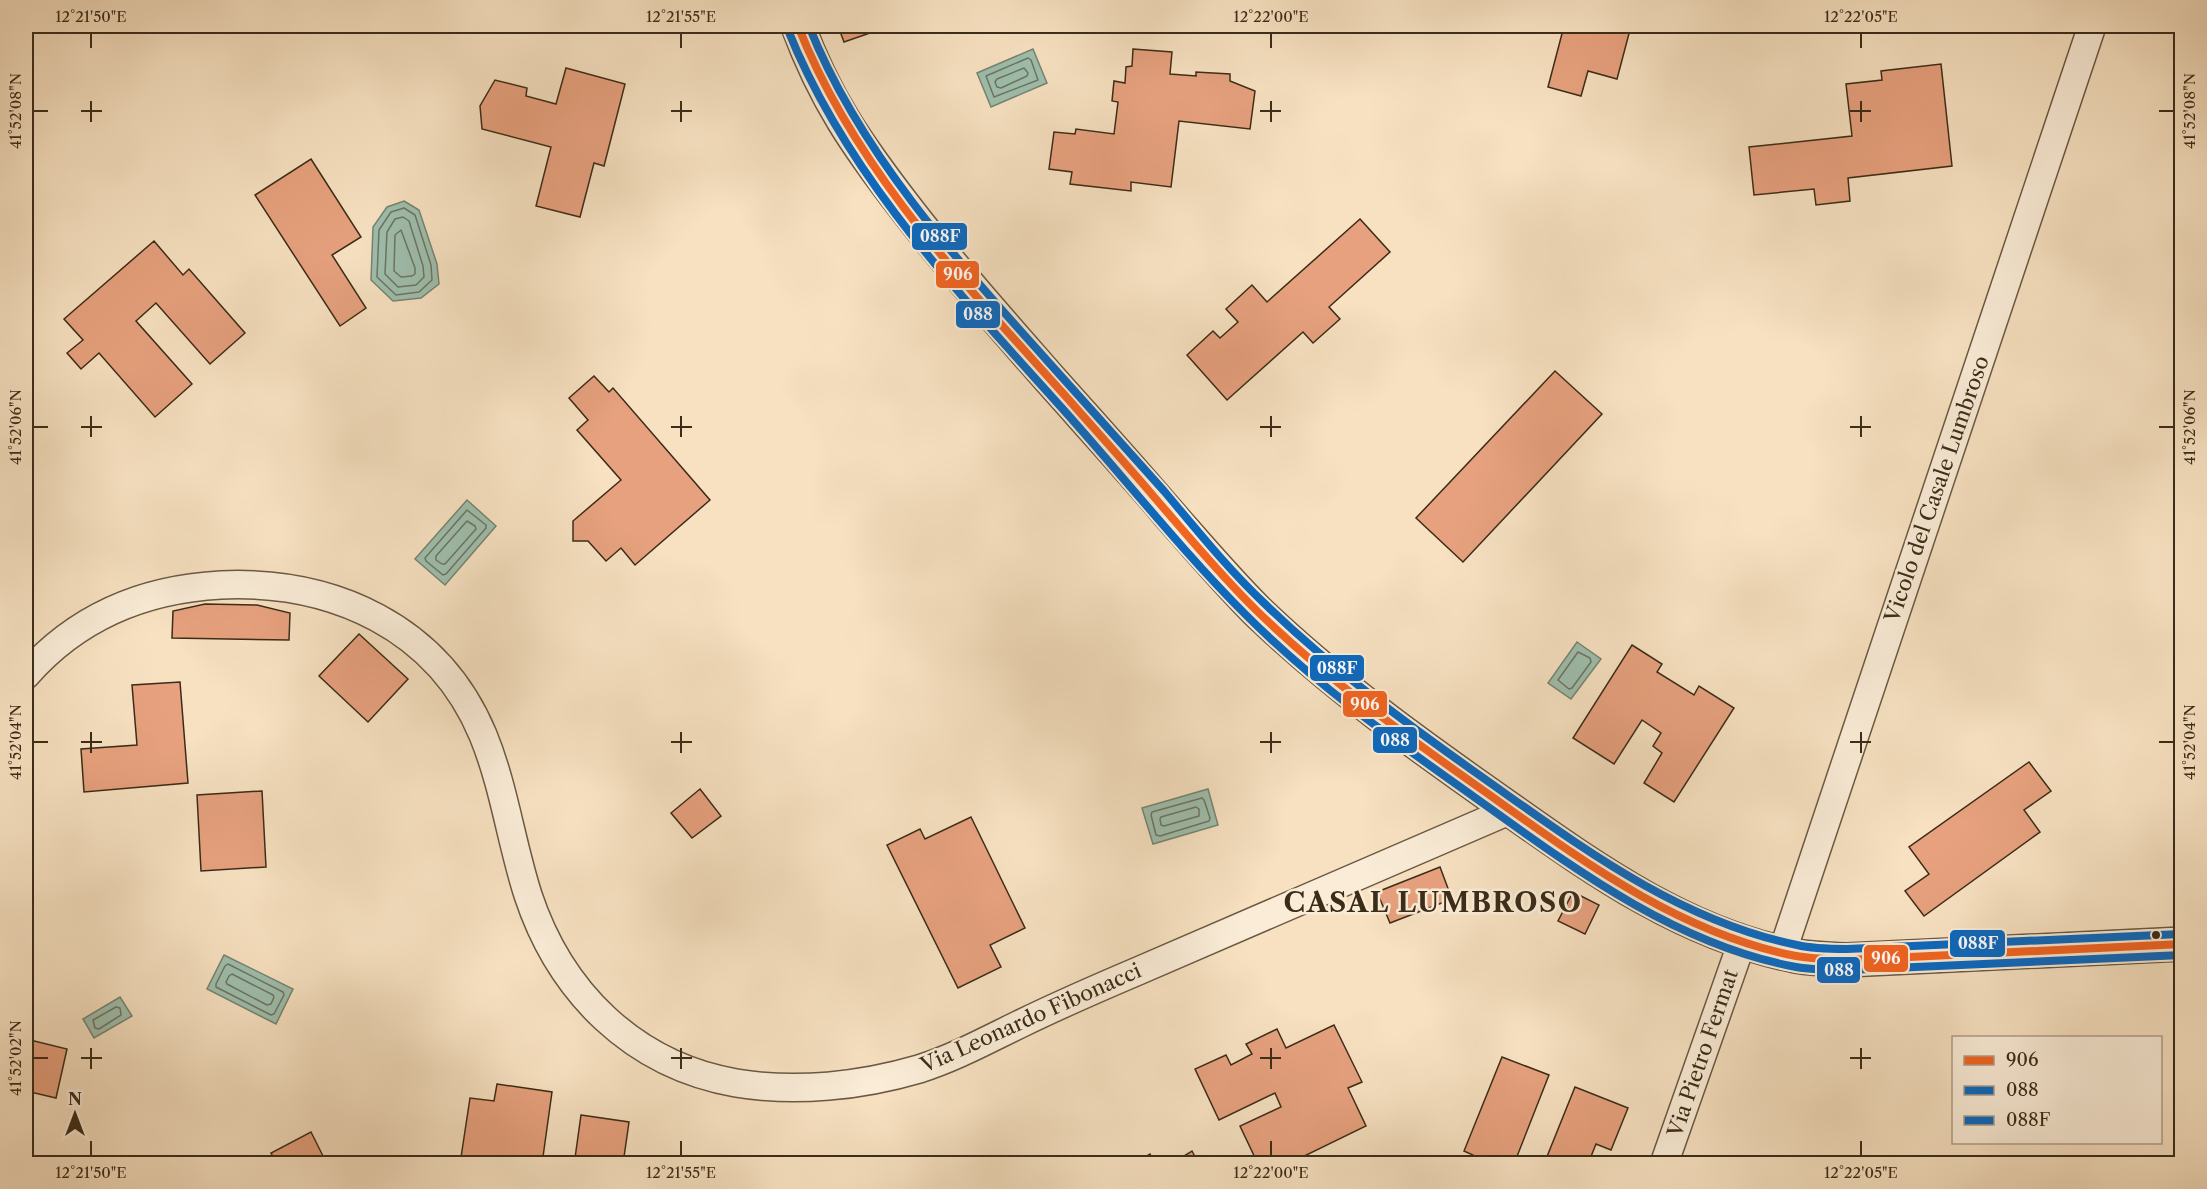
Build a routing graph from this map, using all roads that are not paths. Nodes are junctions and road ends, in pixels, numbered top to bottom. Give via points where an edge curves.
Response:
1 (798, 26) edge
2 (2092, 26) edge
3 (26, 675) edge
4 (1511, 810) junction
5 (1742, 942) junction
6 (2181, 944) edge
7 (1782, 952) junction
8 (1664, 1164) edge

1 - 4 street via 828,96 874,168 991,312 1232,585 1359,699
2 - 7 street, Vicolo del Casale Lumbroso
3 - 4 street, Via Leonardo Fibonacci via 61,642 96,617 173,591 226,585 276,587 332,598 376,617 425,650 447,673 470,709 488,750 536,917 547,941 584,996 632,1041 668,1061 716,1078 765,1087 854,1083 937,1062 1071,999
4 - 5 street via 1652,903
5 - 7 street
5 - 8 street, Via Pietro Fermat
6 - 7 street via 1847,960

